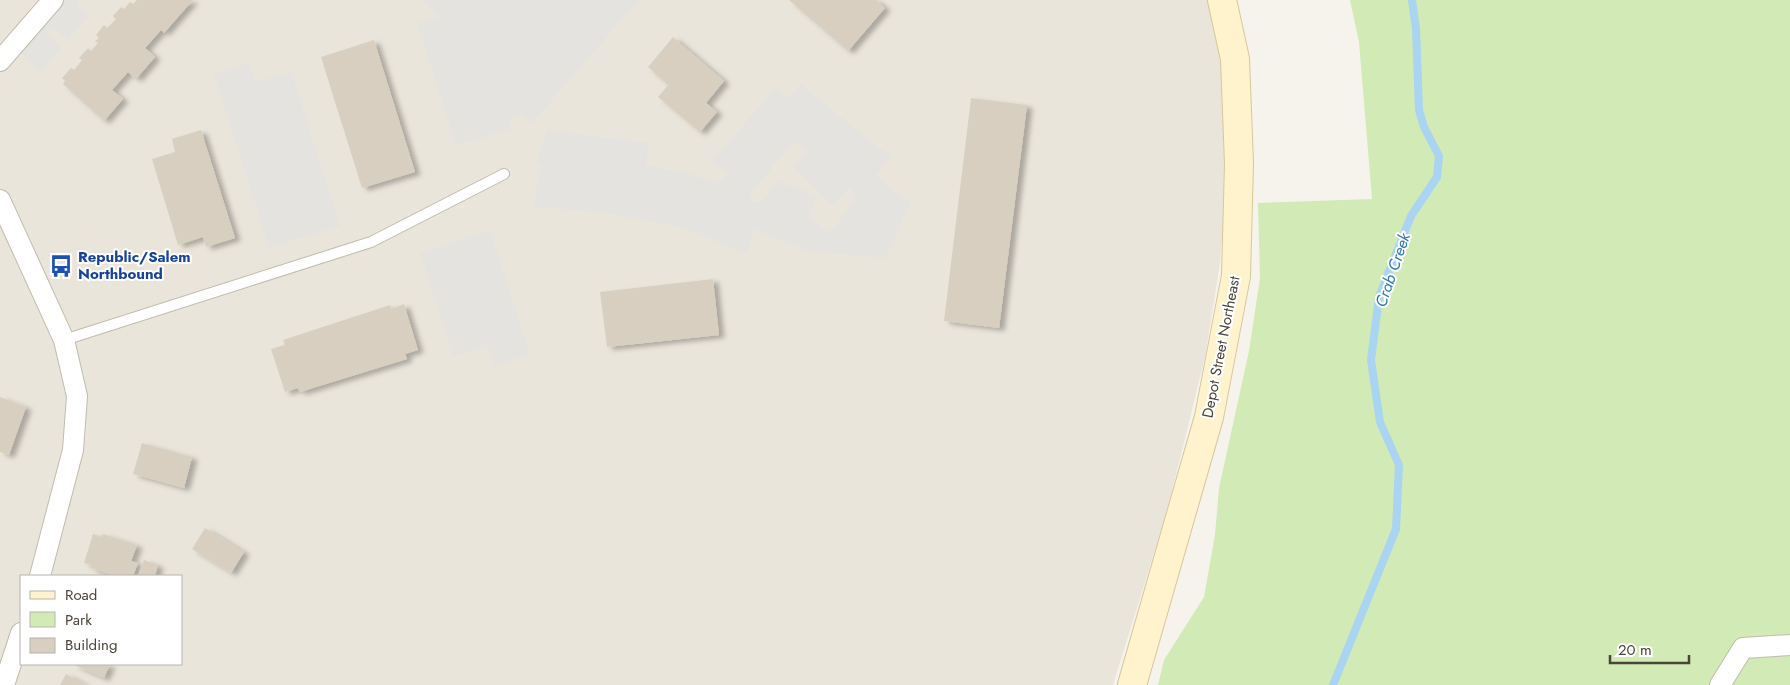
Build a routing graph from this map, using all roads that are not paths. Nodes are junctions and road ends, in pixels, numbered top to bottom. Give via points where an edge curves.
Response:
1 (53, 0) edge
2 (1222, 0) edge
3 (0, 61) edge
4 (504, 174) dead end
5 (0, 200) edge
6 (64, 340) junction
7 (40, 575) edge
8 (20, 636) edge
9 (1790, 645) edge
10 (4, 677) edge
11 (1132, 685) edge
12 (1720, 685) edge

1 - 3 street
2 - 11 main road, Depot Street Northeast via 1235,59 1239,164 1236,276 1209,417
4 - 6 lane via 371,242
5 - 6 street
6 - 7 street via 77,396 73,450
8 - 10 street
9 - 12 street via 1743,648

